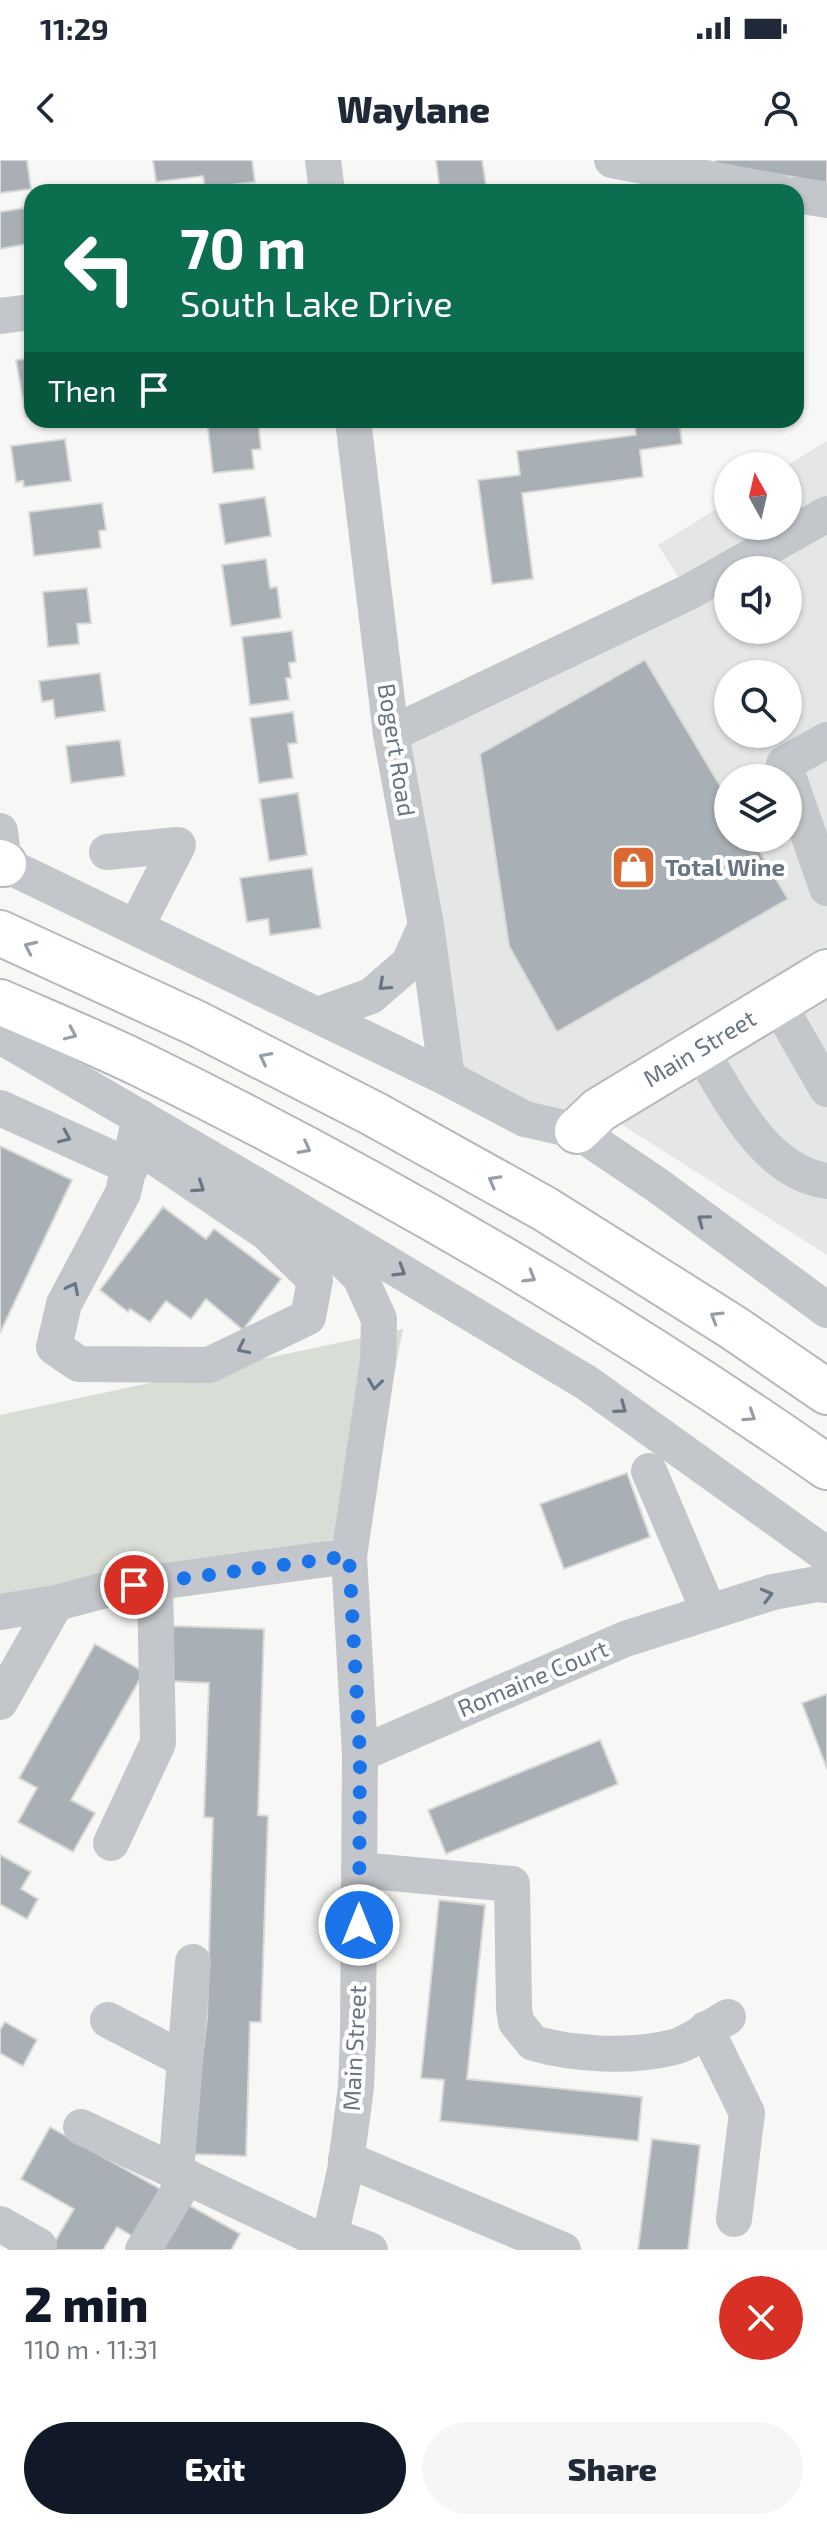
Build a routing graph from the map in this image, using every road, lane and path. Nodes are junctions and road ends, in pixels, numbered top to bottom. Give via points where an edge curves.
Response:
1 (323, 160) edge
2 (612, 160) edge
3 (326, 184) edge
4 (736, 184) edge
5 (804, 196) edge
6 (827, 200) edge
7 (24, 313) edge
8 (0, 316) edge
9 (354, 428) edge
10 (827, 514) edge
11 (753, 556) edge
12 (714, 578) edge
13 (391, 734) junction
14 (827, 740) edge
15 (1, 852) edge
16 (107, 852) dead end
17 (827, 888) edge
18 (426, 925) junction
19 (136, 927) junction
20 (0, 933) edge
21 (827, 972) edge
22 (0, 1002) edge
23 (777, 1002) junction
24 (318, 1015) junction
25 (0, 1036) edge
26 (699, 1048) junction
27 (447, 1078) junction
28 (827, 1089) edge
29 (0, 1108) edge
30 (577, 1131) junction
31 (135, 1142) junction
32 (827, 1181) edge
33 (285, 1202) junction
34 (827, 1310) edge
35 (827, 1392) edge
36 (827, 1467) edge
37 (649, 1471) dead end
38 (827, 1555) edge
39 (349, 1556) junction
40 (155, 1582) junction
41 (827, 1585) edge
42 (56, 1603) junction
43 (0, 1612) edge
44 (709, 1612) junction
45 (0, 1702) edge
46 (360, 1754) junction
47 (111, 1843) dead end
48 (359, 1870) junction
49 (193, 1962) dead end
50 (108, 2020) dead end
51 (185, 2060) junction
52 (81, 2127) dead end
53 (346, 2159) junction
54 (181, 2174) junction
55 (734, 2219) dead end
56 (0, 2224) edge
57 (328, 2243) edge
58 (39, 2246) dead end
59 (143, 2250) edge
60 (370, 2250) edge
61 (563, 2250) edge

1 - 3 street
2 - 4 street
5 - 6 street
7 - 8 street
9 - 13 street, Bogert Road
10 - 11 street
12 - 13 street
13 - 18 street, Bogert Road
14 - 17 street via 784,764
15 - 19 street
16 - 19 street via 178,845
18 -> 24 street via 409,963 371,996
18 - 27 street, Bogert Road
19 - 24 street
35 -> 20 main road via 545,1209 196,1023
21 - 23 main road, Main Street
22 -> 36 main road via 142,1065 308,1149 642,1345
23 - 26 main road, Main Street
23 - 28 street
24 - 27 street
25 - 31 street
26 - 30 main road, Main Street via 599,1110
26 - 32 street via 755,1138 805,1178
27 - 30 street via 525,1119
29 -> 31 street
34 -> 30 street
31 -> 31 street via 267,1233 315,1280 308,1317 209,1365 79,1364 54,1347 64,1304 123,1193
31 - 33 street
33 -> 38 street via 587,1383
33 -> 39 street, Main Street via 360,1277 379,1319 378,1361
37 - 44 street
39 - 40 street
39 - 46 street, Main Street
40 - 42 street
40 - 47 street via 158,1743
44 -> 41 street, Romaine Court via 773,1592
42 - 43 street
42 - 45 street
44 - 46 street, Romaine Court via 625,1639
46 - 48 street, Main Street
48 - 53 street, Main Street via 356,2087
48 - 55 street via 512,1884 514,2008 516,2022 533,2043 630,2053 677,2046 717,2023 747,2113
49 - 51 street
50 - 51 street
51 - 54 street
52 - 54 street
53 - 57 street, Main Street
53 - 61 street
54 - 57 street
54 - 59 street
56 - 58 street
57 - 60 street

